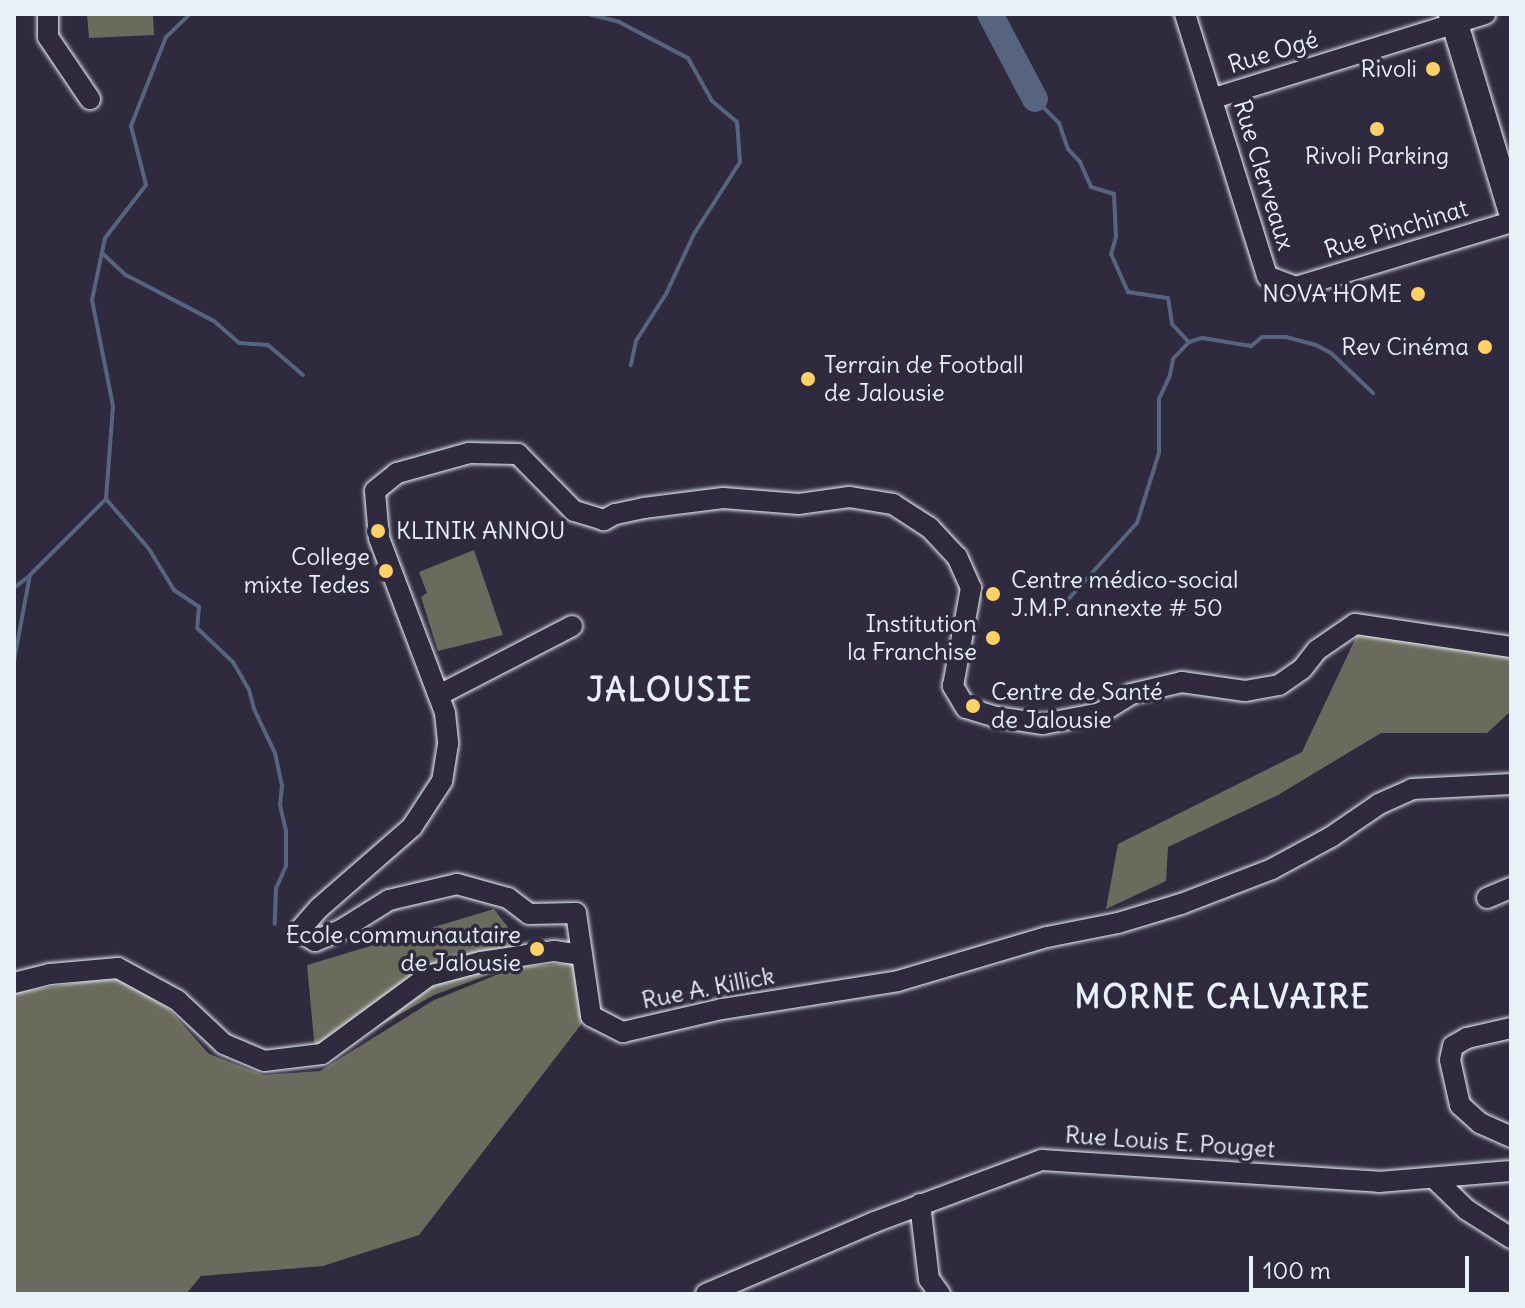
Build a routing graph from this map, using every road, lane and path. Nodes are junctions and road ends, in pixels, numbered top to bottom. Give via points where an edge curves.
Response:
1 (48, 14) edge
2 (1185, 14) edge
3 (1485, 14) edge
4 (1454, 18) edge
5 (1214, 98) junction
6 (90, 99) dead end
7 (1511, 209) edge
8 (1511, 222) edge
9 (1296, 287) joint
10 (572, 626) dead end
11 (1511, 647) edge
12 (439, 695) junction
13 (1511, 784) edge
14 (1511, 888) edge
15 (1487, 898) dead end
16 (582, 955) junction
17 (14, 983) edge
18 (1511, 1028) edge
19 (1511, 1137) edge
20 (1511, 1171) edge
21 (1435, 1179) junction
22 (920, 1204) junction
23 (1511, 1238) edge
24 (706, 1294) edge
25 (940, 1294) edge

1 - 6 street via 48,37
2 - 5 street, Rue Clerveaux
3 - 4 street, Rue Ogé
4 - 5 street, Rue Ogé
4 - 7 main road
5 - 9 street, Rue Clerveaux via 1267,276
8 - 9 street, Rue Pinchinat
10 - 12 street
11 - 12 street via 1355,624 1279,685 1245,691 1182,682 1131,694 1087,716 1043,724 996,717 966,708 953,686 971,588 957,557 930,528 893,504 849,497 799,504 723,498 644,508 604,520 574,511 518,454 490,451 397,473 375,491 379,538
12 - 16 street, Rue A. Killick via 448,744 442,781 412,827 299,931 315,941 389,900 457,884 508,898 529,914 576,913
13 - 16 street, Rue A. Killick via 1412,789 1272,869 1118,923 1047,937 898,981 722,1009 623,1032 591,1016
14 - 15 street
16 - 17 street via 554,951 428,976 322,1054 264,1061 224,1044 177,1000 118,968
18 - 19 street via 1467,1038 1453,1046 1450,1060 1460,1105 1480,1123
20 - 21 street, Rue Louis E. Pouget
21 - 22 street, Rue Louis E. Pouget via 1379,1182 1042,1160
21 - 23 street via 1467,1210
22 - 24 street, Rue Louis E. Pouget
22 - 25 street via 929,1279

